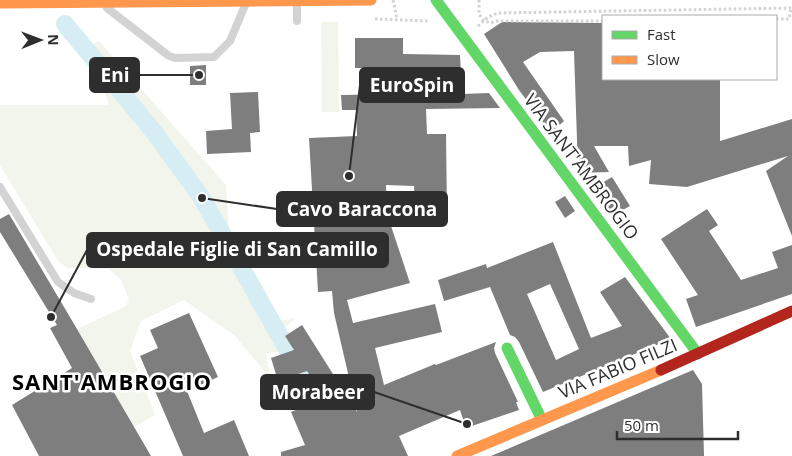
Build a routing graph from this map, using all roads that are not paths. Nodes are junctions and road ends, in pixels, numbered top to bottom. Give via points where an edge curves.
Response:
1 (297, 0) edge
2 (371, 0) edge
3 (436, 0) edge
4 (247, 1) edge
5 (98, 2) junction
6 (0, 3) edge
7 (297, 20) dead end
8 (0, 187) edge
9 (91, 299) dead end
10 (792, 311) edge
11 (507, 348) dead end
12 (698, 354) junction
13 (542, 420) junction
14 (457, 456) edge

1 - 2 street
1 - 4 street
1 - 7 lane
3 - 12 street, VIA SANT'AMBROGIO
4 - 5 street
4 - 5 lane via 230,41 214,57 175,58
5 - 6 street
8 - 9 lane via 58,282
10 - 12 street, VIA FABIO FILZI
11 - 13 street
12 - 13 street, VIA FABIO FILZI
13 - 14 street, VIA FABIO FILZI

